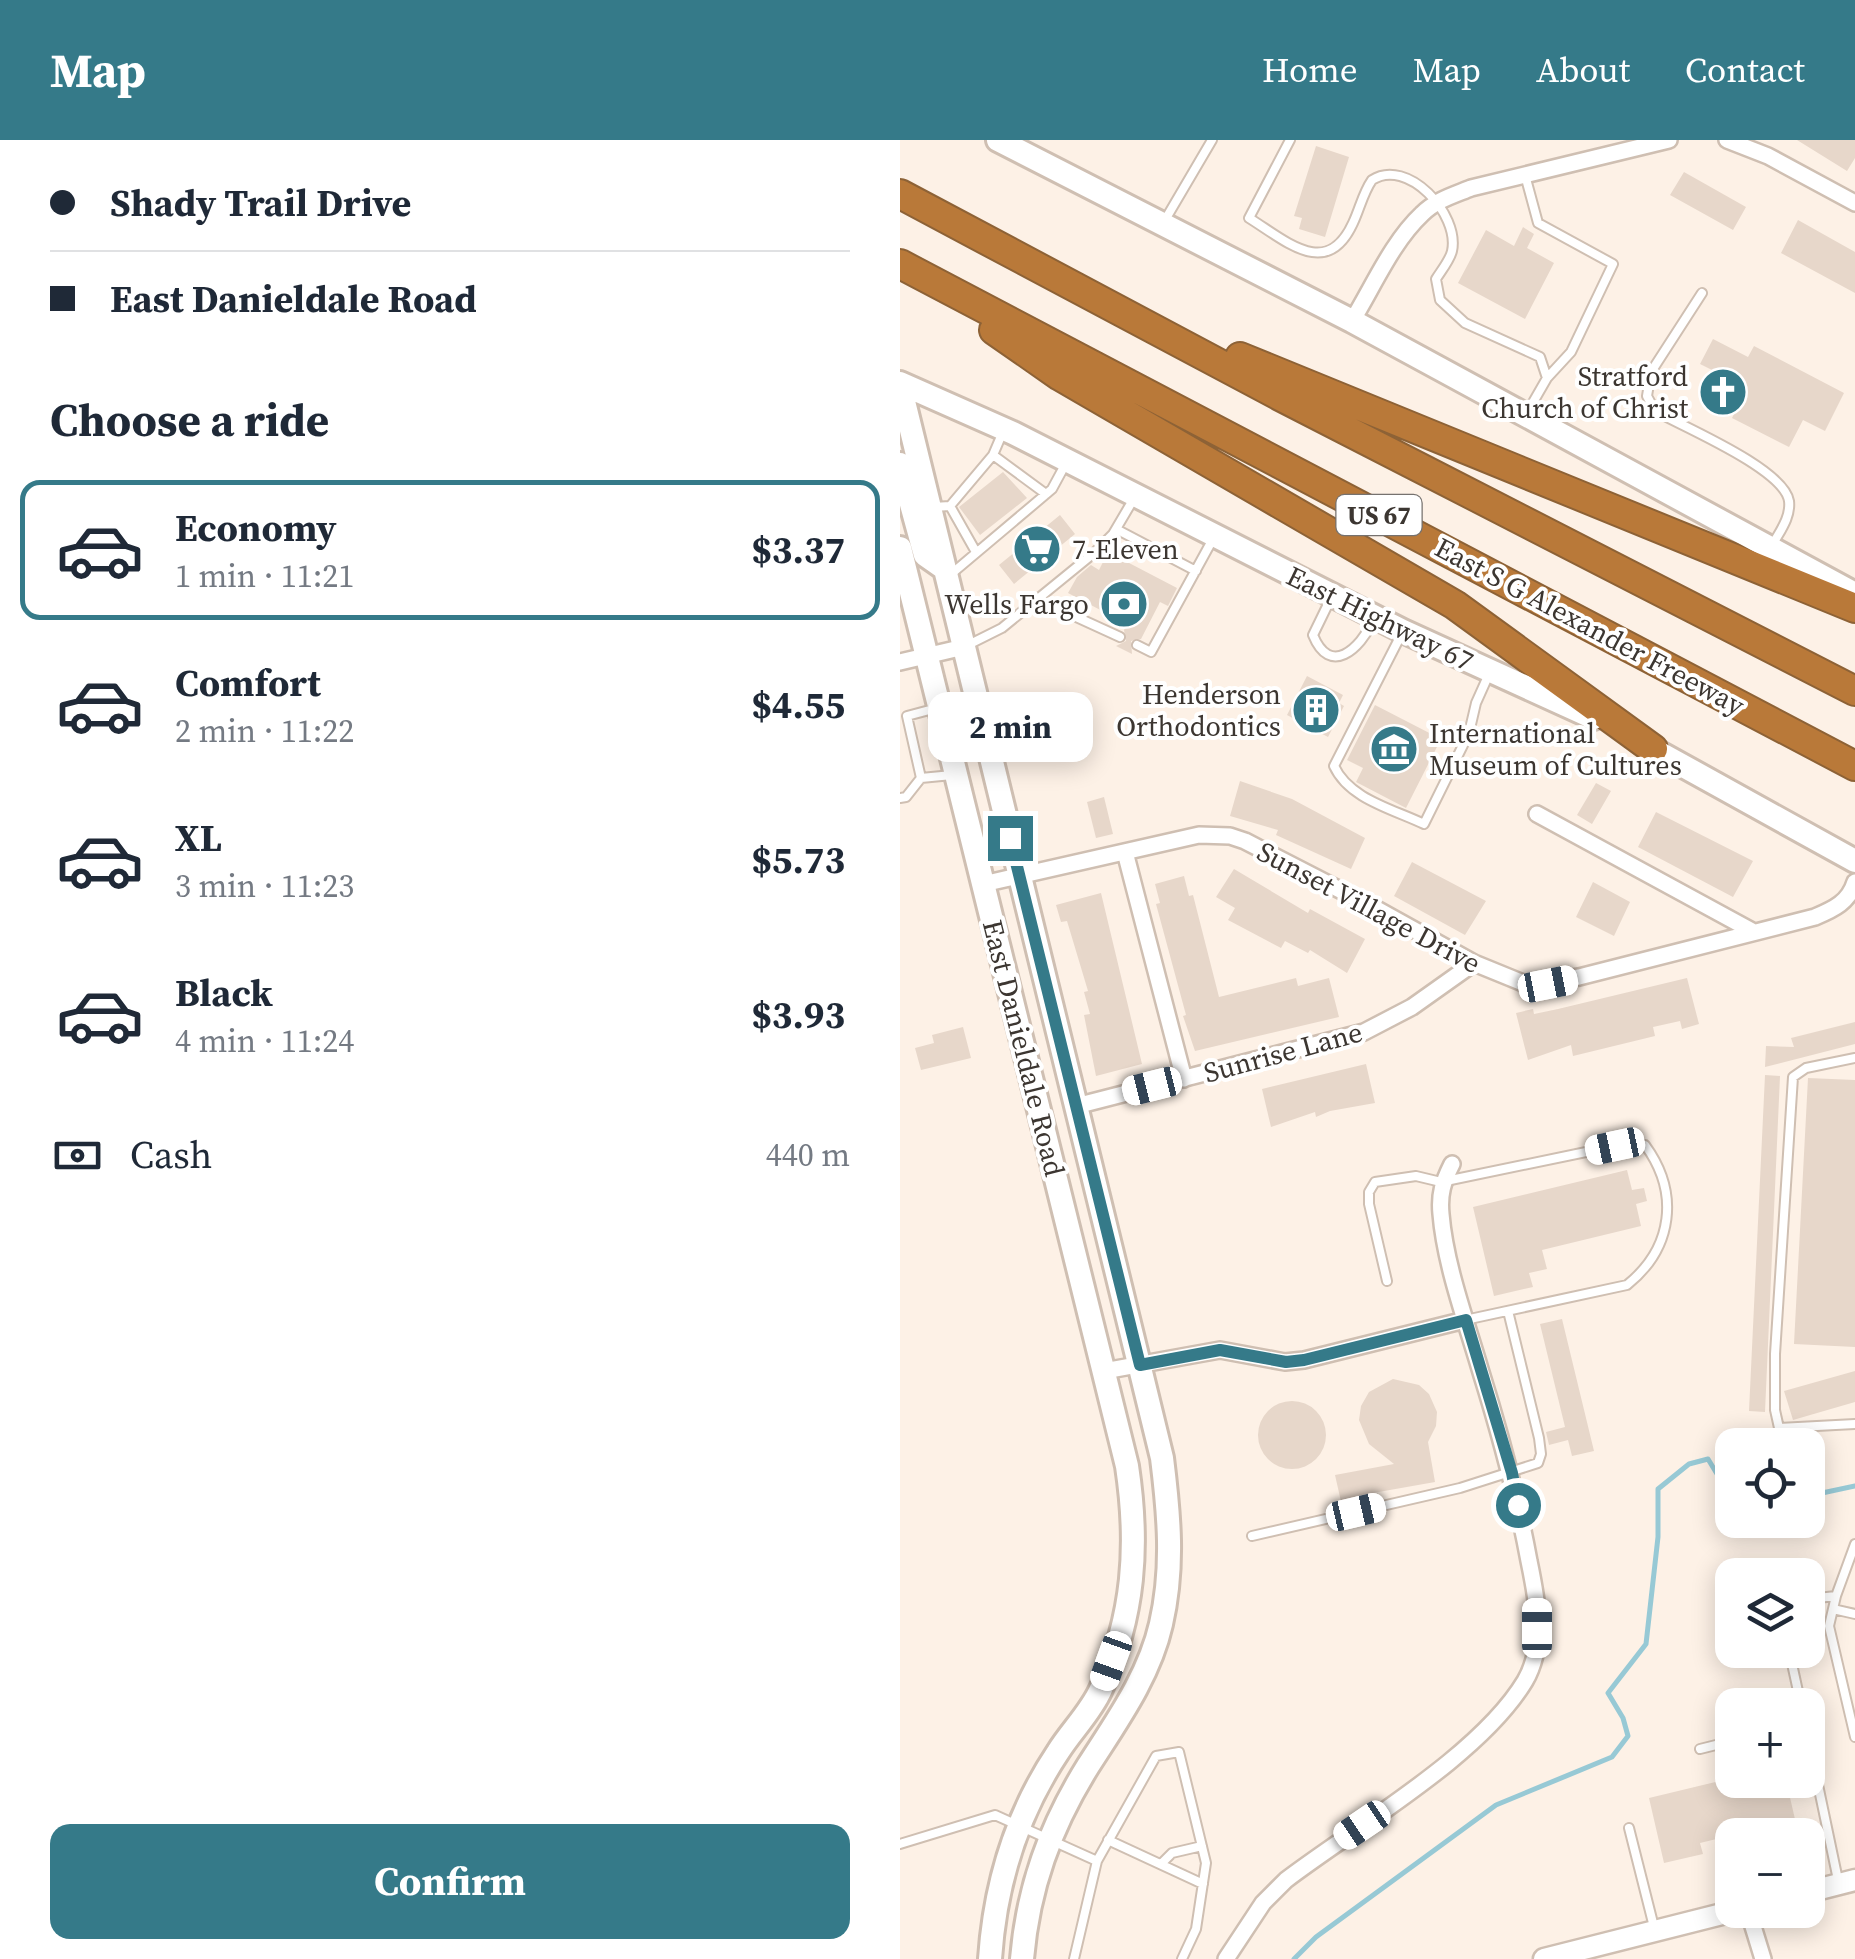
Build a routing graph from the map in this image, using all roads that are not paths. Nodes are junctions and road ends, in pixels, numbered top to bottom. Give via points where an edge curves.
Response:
1 (998, 140) edge
2 (1212, 140) edge
3 (1290, 140) edge
4 (1669, 140) edge
5 (1727, 140) edge
6 (1029, 147) edge
7 (1526, 175) junction
8 (900, 194) edge
9 (1436, 203) junction
10 (1855, 203) edge
11 (1163, 224) junction
12 (902, 264) edge
13 (1702, 293) dead end
14 (1099, 300) junction
15 (1352, 322) junction
16 (1547, 378) junction
17 (900, 384) edge
18 (1526, 415) junction
19 (1004, 429) junction
20 (993, 456) junction
21 (1067, 461) junction
22 (900, 464) edge
23 (1046, 494) junction
24 (1136, 496) junction
25 (940, 507) junction
26 (1116, 529) junction
27 (1215, 536) junction
28 (900, 548) edge
29 (1771, 548) junction
30 (976, 552) junction
31 (1196, 570) junction
32 (946, 573) junction
33 (1855, 594) edge
34 (1332, 596) junction
35 (1038, 599) junction
36 (1855, 608) edge
37 (908, 611) edge
38 (1374, 617) junction
39 (1403, 632) junction
40 (1120, 637) dead end
41 (1137, 646) dead end
42 (964, 647) junction
43 (927, 656) junction
44 (900, 662) edge
45 (1490, 671) junction
46 (1855, 692) edge
47 (900, 706) edge
48 (940, 707) junction
49 (907, 716) junction
50 (1652, 749) junction
51 (1855, 766) edge
52 (956, 774) junction
53 (921, 778) junction
54 (900, 798) edge
55 (1537, 814) dead end
56 (1125, 852) junction
57 (1855, 861) edge
58 (1020, 876) junction
59 (1855, 882) edge
60 (983, 884) junction
61 (1754, 932) junction
62 (1474, 963) junction
63 (1047, 989) junction
64 (1011, 997) junction
65 (1855, 1058) edge
66 (1184, 1078) junction
67 (1076, 1106) junction
68 (1452, 1164) dead end
69 (1441, 1182) junction
70 (1387, 1281) dead end
71 (1508, 1311) junction
72 (1466, 1320) junction
73 (1140, 1365) junction
74 (1104, 1372) junction
75 (1855, 1424) edge
76 (1512, 1473) junction
77 (1252, 1536) dead end
78 (1855, 1544) edge
79 (1836, 1596) junction
80 (1825, 1597) edge
81 (1833, 1609) junction
82 (1855, 1614) edge
83 (1855, 1737) edge
84 (1715, 1746) edge
85 (1700, 1750) dead end
86 (1824, 1798) edge
87 (1020, 1824) junction
88 (1629, 1828) dead end
89 (1050, 1836) junction
90 (1108, 1840) junction
91 (900, 1844) edge
92 (1202, 1846) junction
93 (1097, 1860) junction
94 (1161, 1864) junction
95 (1847, 1882) edge
96 (1203, 1884) junction
97 (1715, 1916) edge
98 (1753, 1928) edge
99 (1655, 1931) junction
100 (990, 1959) edge
101 (1022, 1959) edge
102 (1074, 1959) edge
103 (1182, 1959) edge
104 (1226, 1959) edge
105 (1544, 1959) edge
106 (1762, 1959) edge

1 - 6 main road
2 - 11 lane
3 - 9 lane via 1249,218 1305,251 1321,254 1344,241 1365,190 1380,175 1406,175
4 - 7 street
5 - 10 street
6 - 11 main road
7 - 9 street
7 - 16 lane via 1538,223 1613,264 1571,352
8 - 14 highway, US 67
9 - 15 street via 1405,235
9 - 16 lane via 1450,229 1452,251 1436,279 1440,300 1465,323 1540,357
11 - 15 main road
12 - 50 highway via 1060,376 1455,604
12 - 51 highway, East S G Alexander Freeway / US 67
13 - 29 lane via 1651,372 1647,396 1655,411 1782,485 1789,514
14 - 36 highway
14 - 46 highway, US 67
15 - 18 main road
16 - 18 lane
17 - 19 main road, East Highway 67
17 - 25 main road, East Danieldale Road
18 - 29 main road
19 - 20 lane
19 - 21 main road, East Highway 67
20 - 23 lane
20 - 25 lane
21 - 23 lane
21 - 24 main road, East Highway 67
22 - 32 main road via 925,555
23 - 30 lane
24 - 26 lane
24 - 27 main road, East Highway 67
25 - 30 lane
25 - 32 main road, East Danieldale Road
26 - 31 lane
26 - 35 lane
27 - 31 lane
27 - 34 main road, East Highway 67
28 - 37 main road, East Danieldale Road
29 - 33 main road
30 - 32 lane
31 - 41 lane via 1150,652
32 - 42 main road, East Danieldale Road
34 - 38 main road, East Highway 67
34 - 38 lane via 1313,634 1320,649 1350,654
35 - 40 lane
35 - 42 lane
37 - 43 main road, East Danieldale Road
38 - 39 main road, East Highway 67
39 - 45 main road, East Highway 67
39 - 45 lane via 1334,766 1352,791 1424,824 1469,733
42 - 43 street
42 - 58 main road, East Danieldale Road
43 - 44 street
43 - 48 main road, East Danieldale Road
45 - 50 main road, East Highway 67
47 - 49 lane
48 - 49 lane
48 - 52 main road, East Danieldale Road
49 - 53 lane
50 - 57 main road, East Highway 67
52 - 53 lane
52 - 60 main road, East Danieldale Road
53 - 54 lane
55 - 61 street
56 - 58 street, Sunset Village Drive
56 - 62 street, Sunset Village Drive via 1199,835 1230,836
56 - 66 street
58 - 60 street, Sunset Village Drive
58 - 63 main road, East Danieldale Road
59 - 61 street, Sunset Village Drive via 1831,910
60 - 64 main road, East Danieldale Road
61 - 62 street, Sunset Village Drive via 1548,984 1528,985
62 - 66 street, Sunrise Lane via 1364,1032
63 - 64 main road
63 - 67 main road, East Danieldale Road
64 - 74 main road, East Danieldale Road
65 - 75 lane via 1793,1077 1775,1410 1779,1428
66 - 67 street, Sunrise Lane
67 - 73 main road, East Danieldale Road
68 - 69 street
69 - 70 lane via 1416,1176 1375,1182 1369,1192
69 - 71 lane via 1615,1146 1645,1145 1656,1160 1668,1224 1641,1274 1627,1285
69 - 72 street via 1442,1223
71 - 72 lane
71 - 76 lane via 1542,1454 1538,1463
72 - 73 street via 1304,1360 1220,1350
72 - 76 street
73 - 74 street
73 - 89 main road, East Danieldale Road via 1170,1527 1161,1627 1124,1709
74 - 87 main road, East Danieldale Road via 1134,1511 1129,1611 1100,1692
76 - 77 lane
76 - 104 street via 1537,1601 1528,1677 1446,1764 1286,1880
78 - 79 lane
79 - 80 lane
79 - 81 lane
81 - 82 lane
81 - 83 lane via 1829,1626
84 - 85 lane
86 - 95 lane
87 - 89 lane
87 - 91 lane via 995,1815
87 - 100 main road, East Danieldale Road via 1000,1880
88 - 99 lane
89 - 93 lane
89 - 101 main road, East Danieldale Road via 1025,1916
90 - 92 lane via 1156,1756 1179,1752
90 - 93 lane
90 - 94 lane
92 - 94 lane via 1172,1853
92 - 96 lane
93 - 102 lane
94 - 96 lane
96 - 103 lane via 1196,1928
97 - 99 street
98 - 106 street
99 - 105 street

